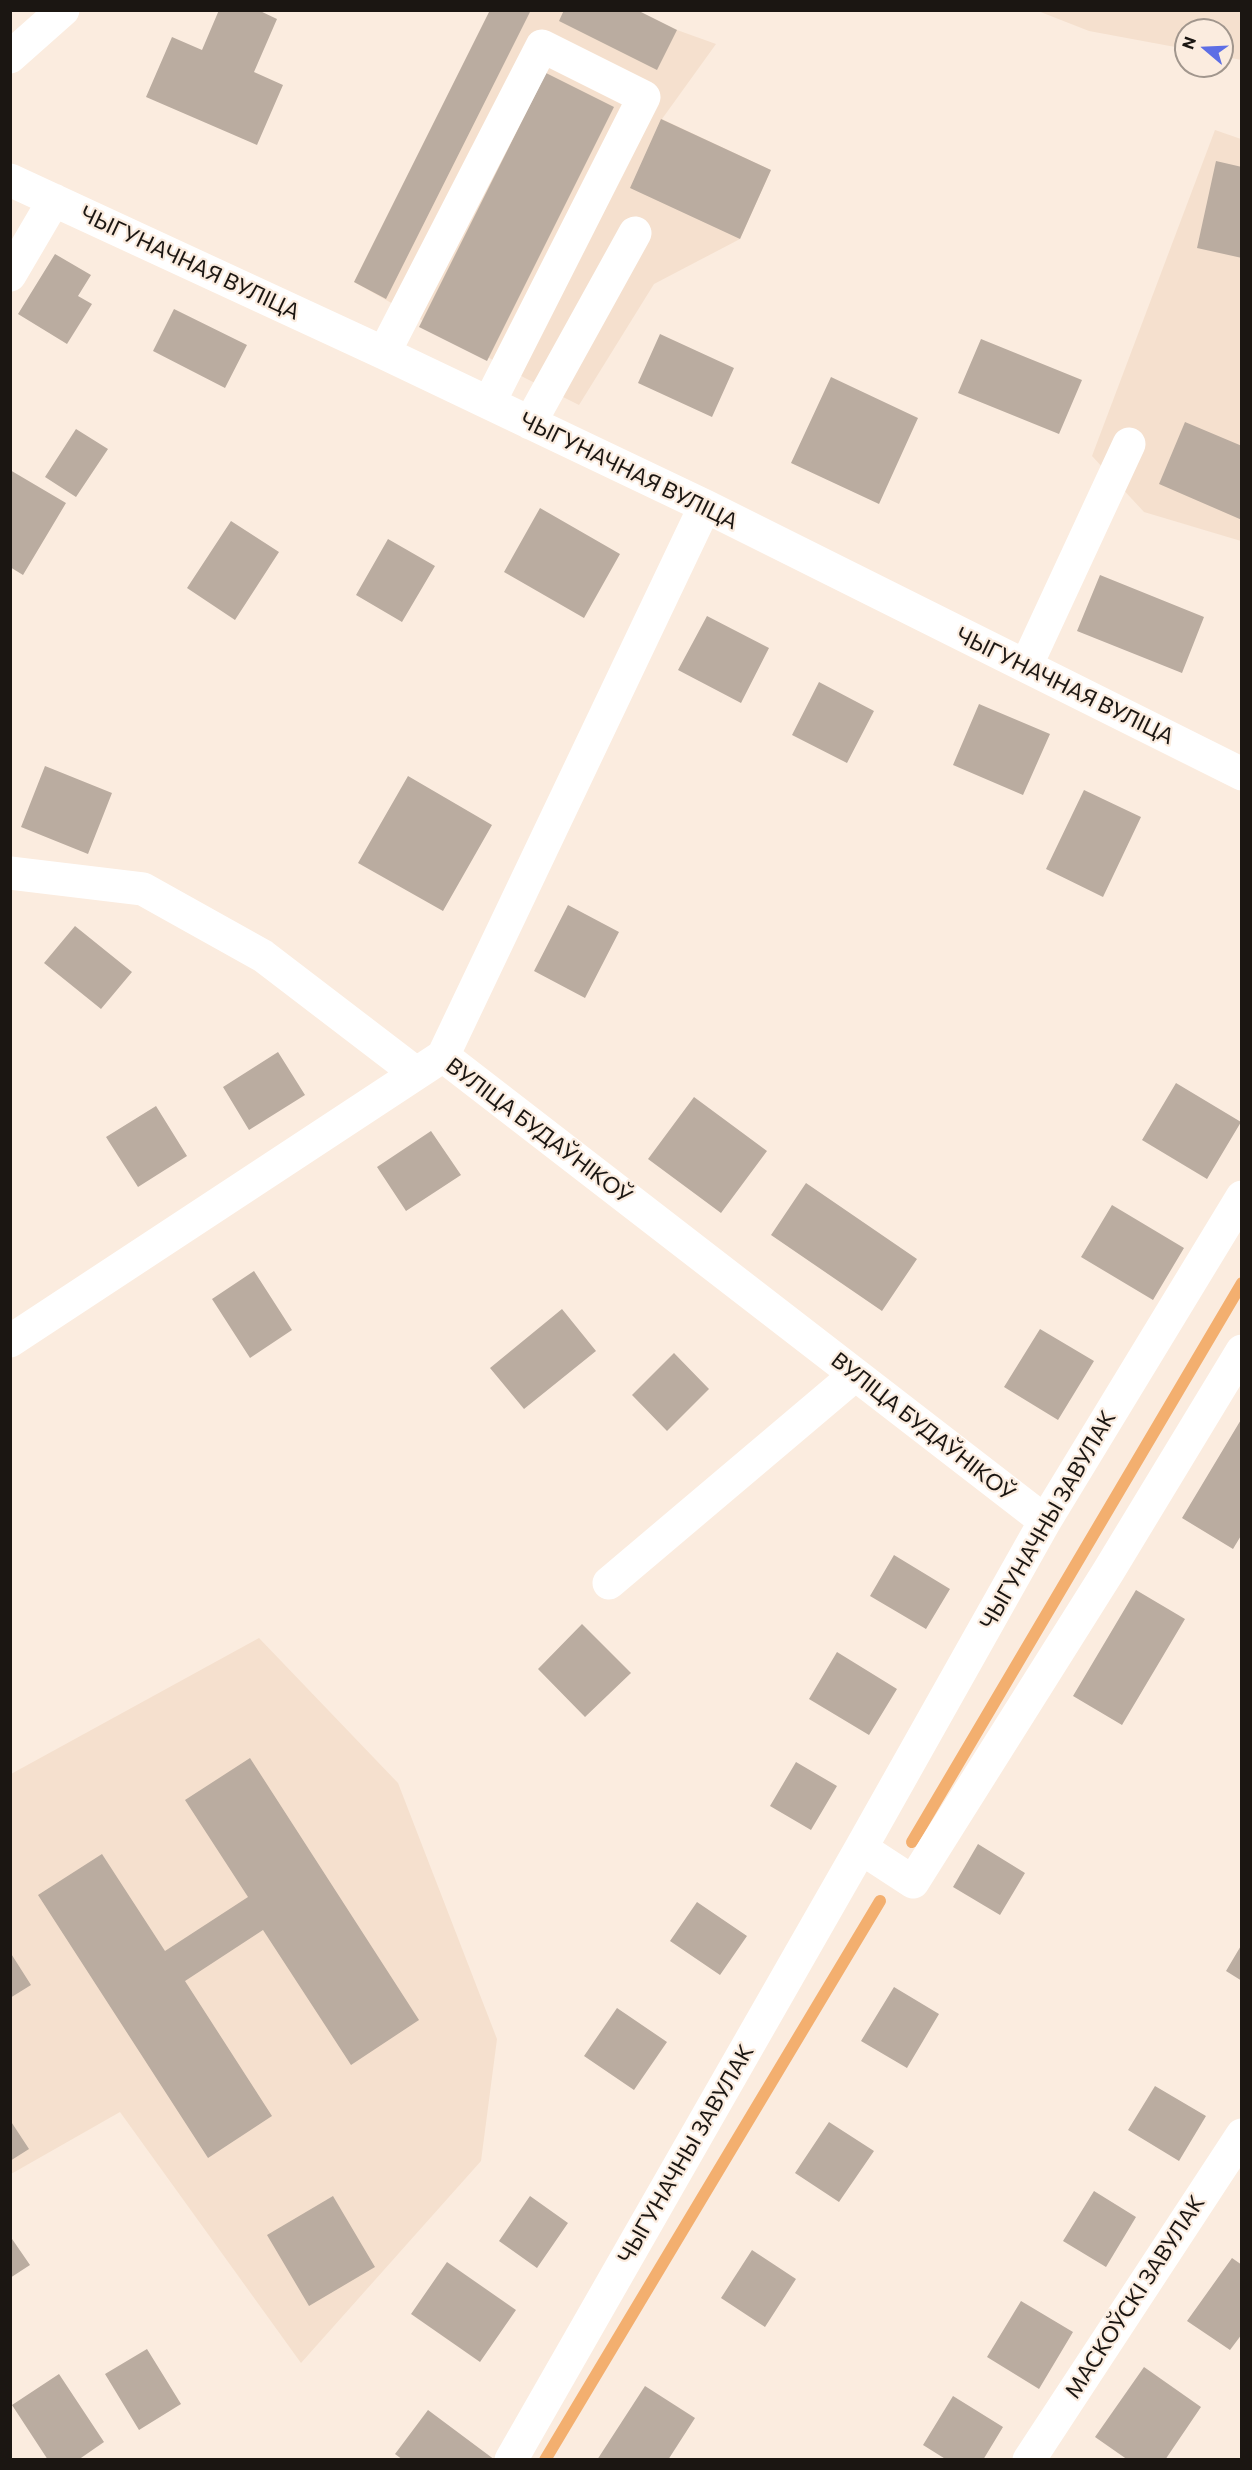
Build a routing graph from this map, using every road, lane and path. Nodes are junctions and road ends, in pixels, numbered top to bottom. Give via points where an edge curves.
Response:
1 (63, 10) edge
2 (10, 57) edge
3 (10, 180) edge
4 (54, 200) junction
5 (635, 233) dead end
6 (10, 275) edge
7 (384, 353) junction
8 (489, 403) junction
9 (530, 423) junction
10 (1129, 444) dead end
11 (705, 506) junction
12 (1026, 666) junction
13 (1242, 774) edge
14 (10, 873) edge
15 (443, 1056) junction
16 (416, 1073) junction
17 (1242, 1197) edge
18 (10, 1341) edge
19 (1242, 1351) edge
20 (855, 1375) junction
21 (1045, 1521) junction
22 (609, 1584) dead end
23 (861, 1848) junction
24 (1242, 2135) edge
25 (511, 2460) edge
26 (1029, 2460) edge

1 - 2 street
3 - 4 street, ЧЫГУНАЧНАЯ ВУЛІЦА
4 - 6 street
4 - 7 street, ЧЫГУНАЧНАЯ ВУЛІЦА
5 - 9 street
7 - 8 street, ЧЫГУНАЧНАЯ ВУЛІЦА
7 - 8 street via 542,46 644,97
8 - 9 street, ЧЫГУНАЧНАЯ ВУЛІЦА
9 - 11 street, ЧЫГУНАЧНАЯ ВУЛІЦА
10 - 12 street
11 - 12 street, ЧЫГУНАЧНАЯ ВУЛІЦА
11 - 15 street
12 - 13 street, ЧЫГУНАЧНАЯ ВУЛІЦА
14 - 16 street via 143,889 263,956
15 - 16 street, ВУЛІЦА БУДАЎНІКОЎ
15 - 20 street, ВУЛІЦА БУДАЎНІКОЎ
16 - 18 street, ВУЛІЦА БУДАЎНІКОЎ
17 - 21 street, ЧЫГУНАЧНЫ ЗАВУЛАК
19 - 23 street via 913,1882
20 - 21 street, ВУЛІЦА БУДАЎНІКОЎ
20 - 22 street
21 - 23 street, ЧЫГУНАЧНЫ ЗАВУЛАК
23 - 25 street, ЧЫГУНАЧНЫ ЗАВУЛАК
24 - 26 street, МАСКОЎСКІ ЗАВУЛАК

